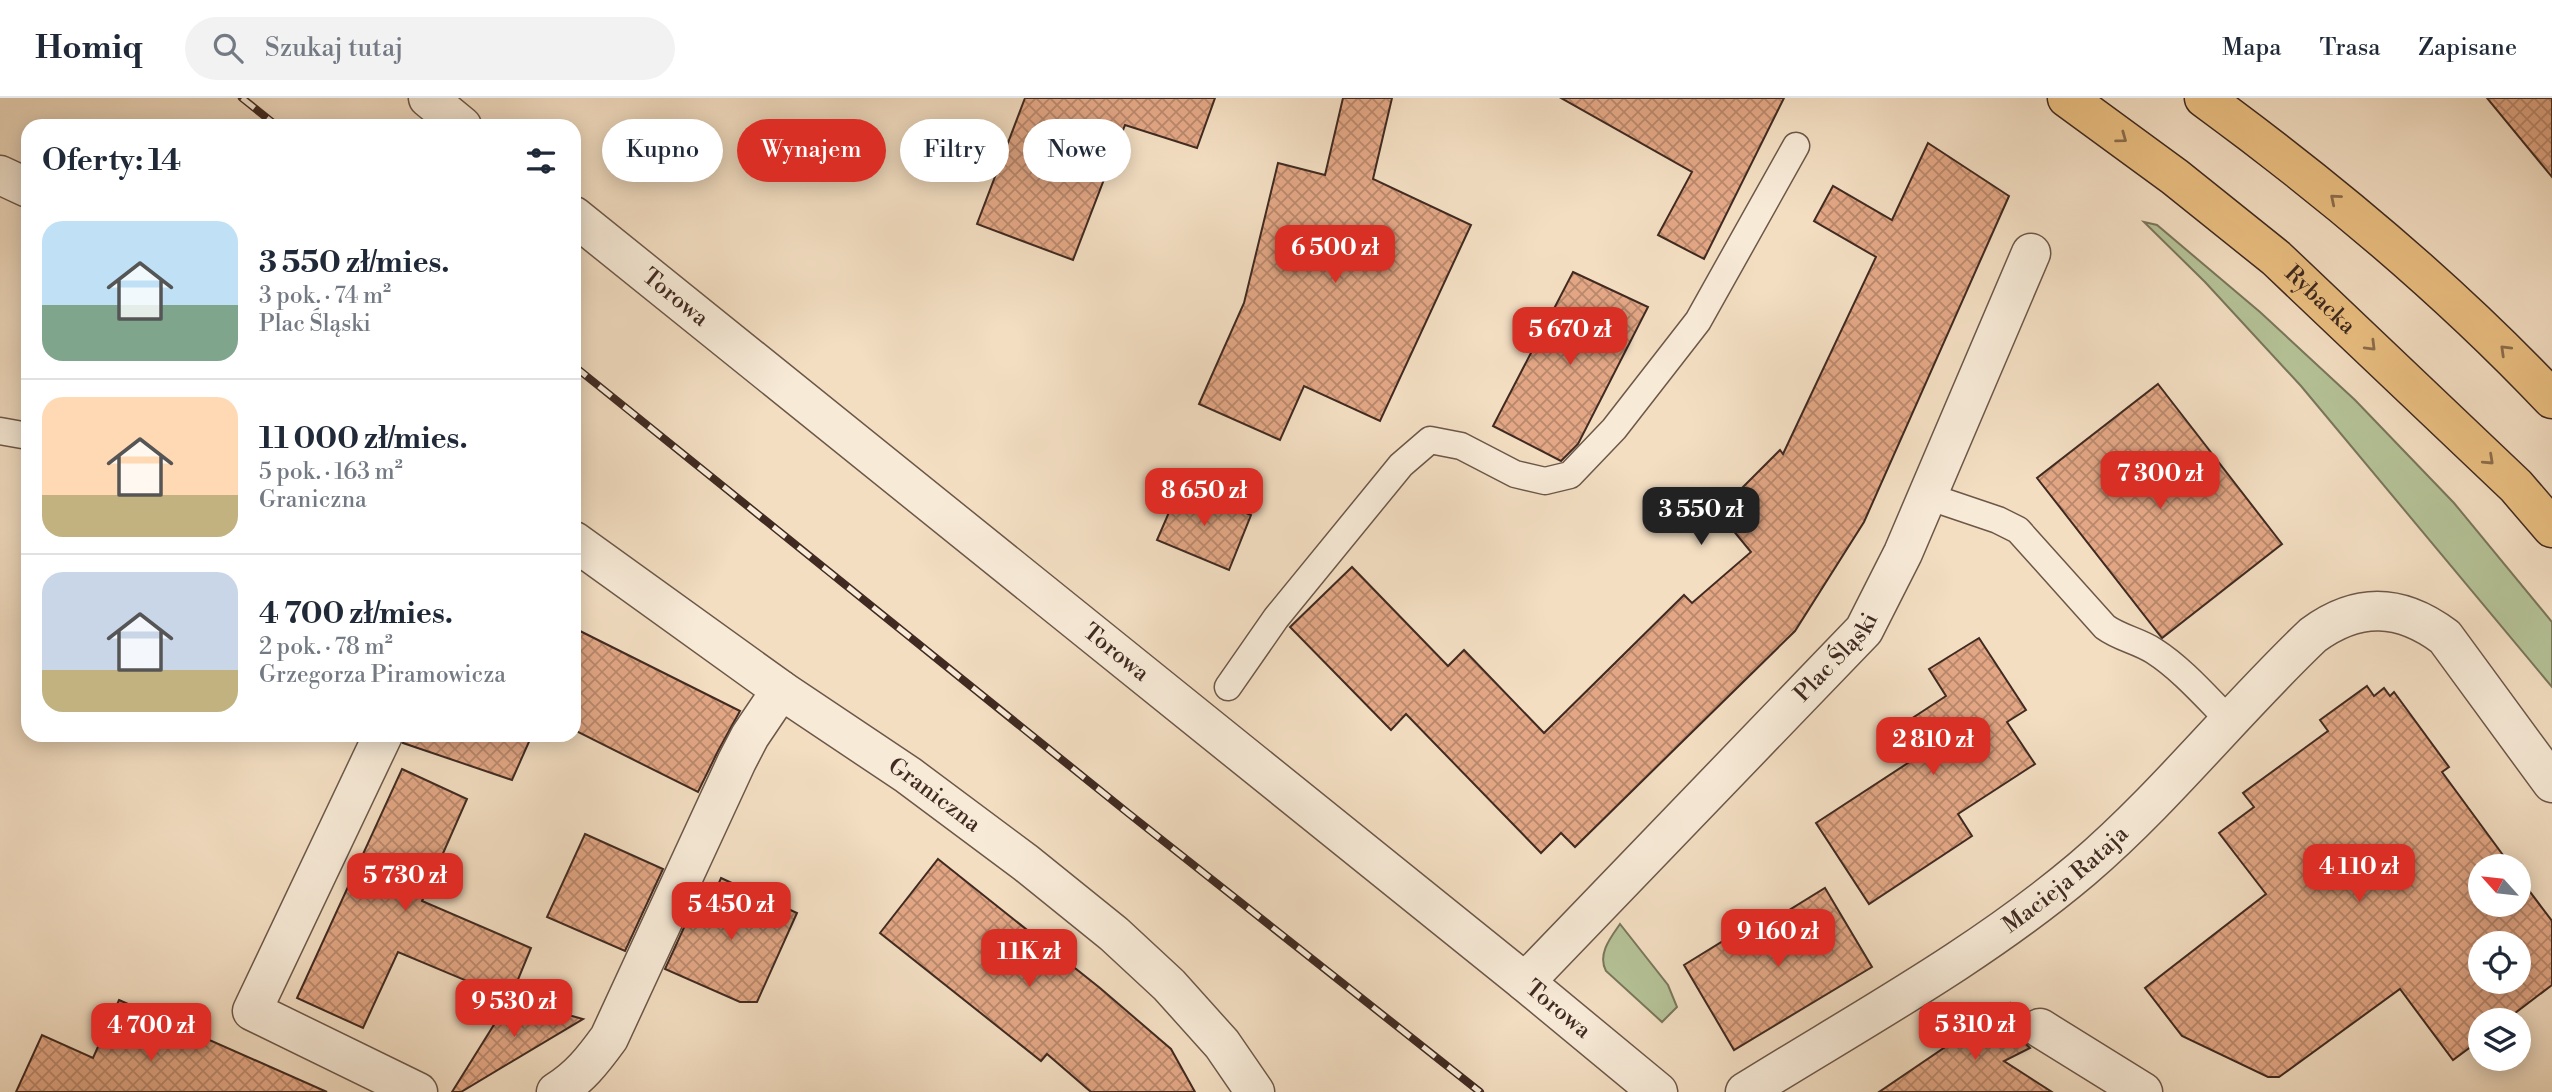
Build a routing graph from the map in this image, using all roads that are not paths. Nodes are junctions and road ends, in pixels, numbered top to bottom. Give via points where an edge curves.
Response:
1 (428, 98) edge
2 (2067, 98) edge
3 (2204, 98) edge
4 (454, 119) edge
5 (1796, 146) dead end
6 (0, 175) edge
7 (21, 185) edge
8 (581, 222) edge
9 (2031, 253) dead end
10 (2552, 399) edge
11 (0, 431) edge
12 (21, 435) edge
13 (1927, 496) junction
14 (2552, 528) edge
15 (581, 546) edge
16 (1228, 687) dead end
17 (781, 690) junction
18 (2230, 720) junction
19 (380, 742) edge
20 (2552, 783) edge
21 (1525, 982) junction
22 (2040, 1027) dead end
23 (418, 1092) edge
24 (556, 1092) edge
25 (1255, 1092) edge
26 (1658, 1092) edge
27 (1745, 1092) edge
28 (2143, 1092) edge

1 - 4 street
2 -> 14 main road, Rybacka via 2276,258 2516,486
10 -> 3 main road via 2506,350 2409,263 2284,156
5 - 16 lane via 1698,321 1614,429 1570,475 1545,481 1515,474 1461,446 1430,440 1401,465 1276,618
6 - 7 street
8 - 21 street, Torowa
9 - 13 street, Plac Śląski
11 - 12 lane
13 - 18 lane via 2018,530 2105,627 2164,657
13 - 21 street, Plac Śląski via 1864,630
15 - 17 street, Graniczna
17 - 24 street via 737,761 609,1038 592,1063
17 - 25 street, Graniczna via 908,775 1114,934 1169,985 1222,1045
18 - 20 street, Macieja Rataja via 2313,635 2344,616 2392,612 2427,624 2445,637
18 - 27 street, Macieja Rataja via 2113,840 2045,899 1988,941
19 - 23 street via 252,1011
21 - 26 street, Torowa
22 - 28 street

